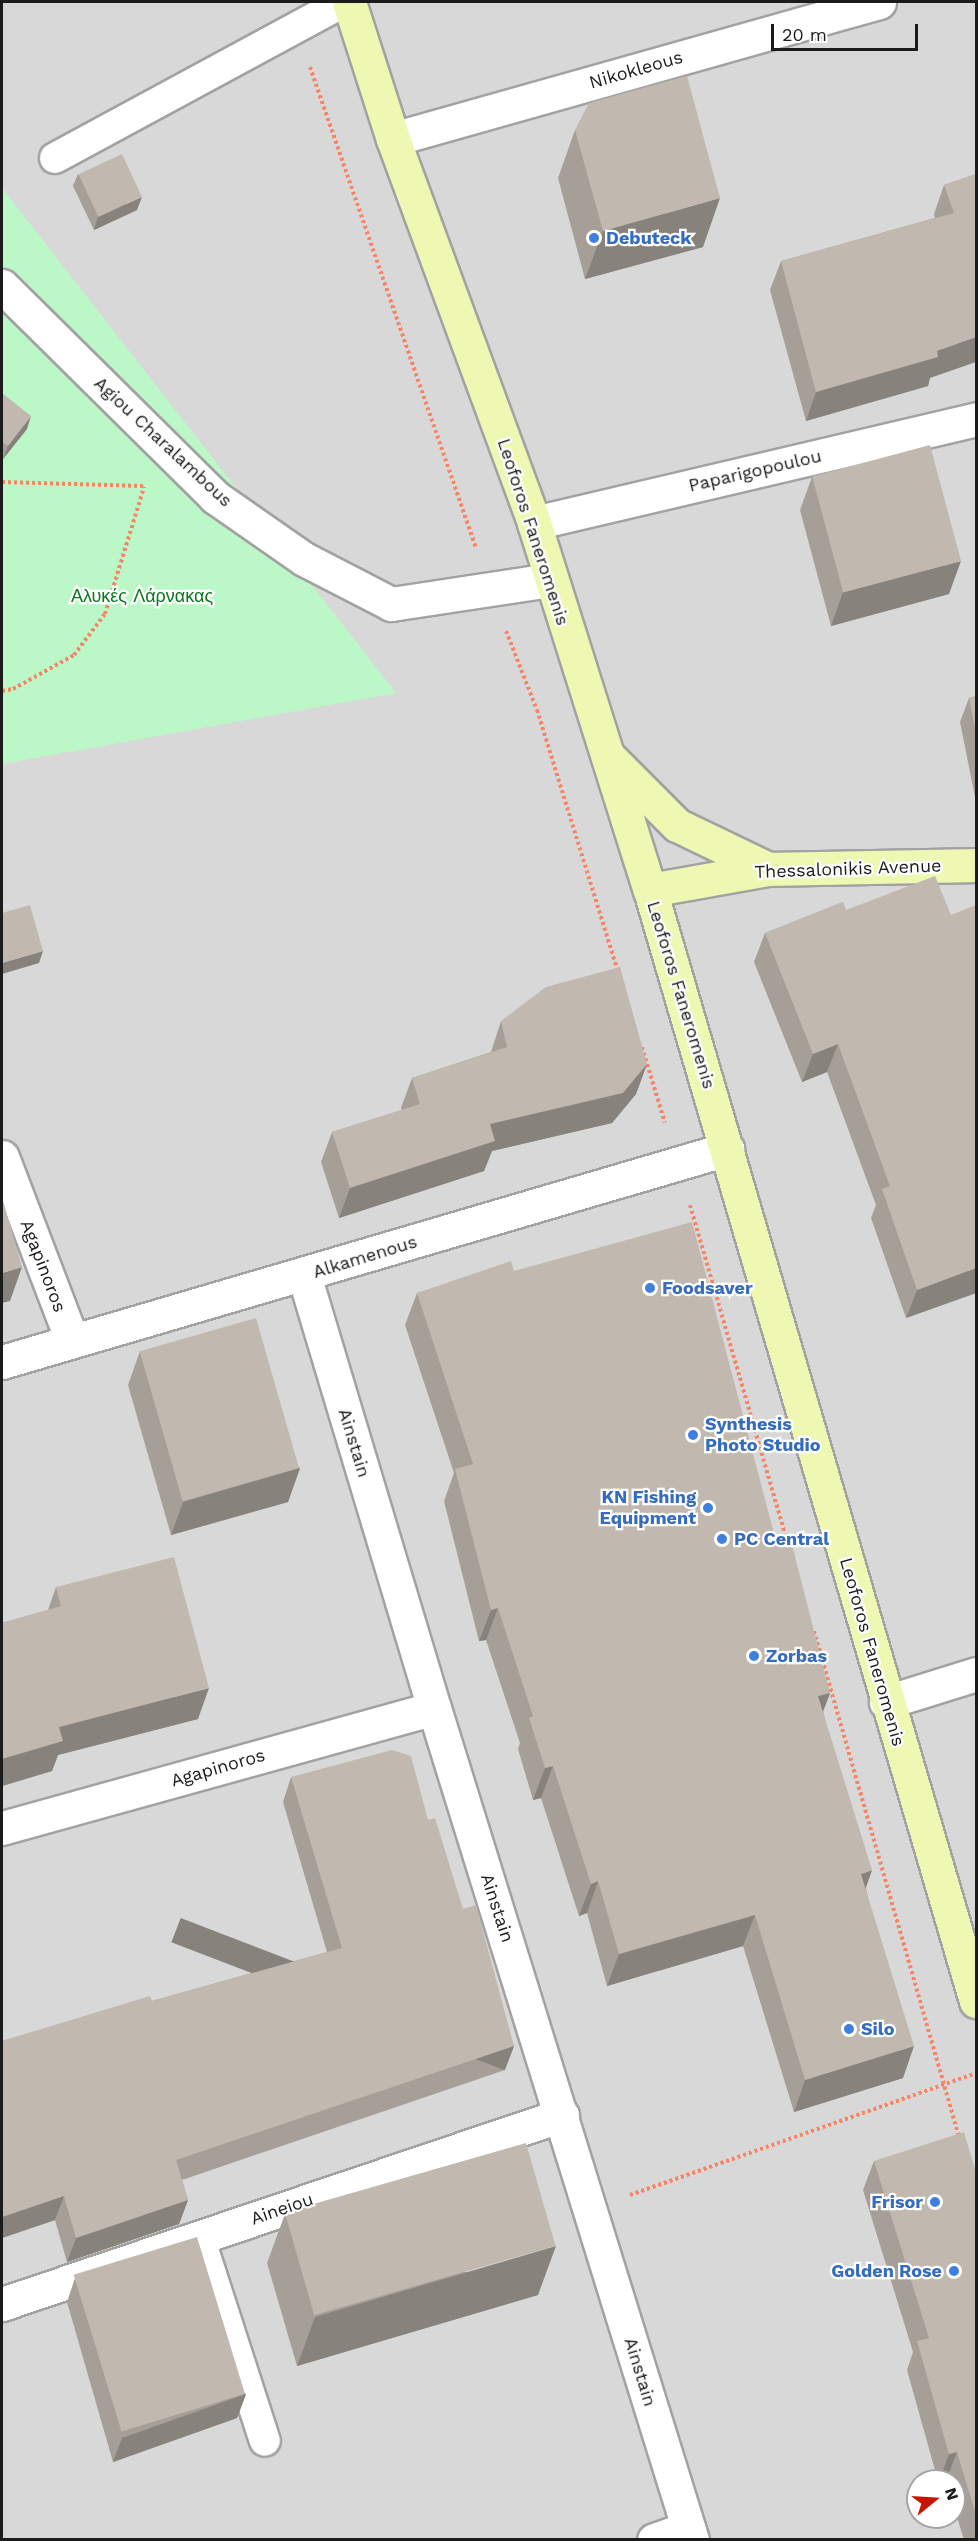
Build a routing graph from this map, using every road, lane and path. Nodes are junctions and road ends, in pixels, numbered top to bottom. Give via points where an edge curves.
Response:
1 (343, 2) edge
2 (349, 2) edge
3 (879, 2) edge
4 (297, 27) junction
5 (393, 139) junction
6 (55, 158) dead end
7 (2, 286) edge
8 (976, 419) edge
9 (159, 441) junction
10 (2, 482) edge
11 (144, 486) junction
12 (534, 524) junction
13 (549, 580) junction
14 (490, 589) junction
15 (2, 691) edge
16 (537, 710) dead end
17 (604, 752) junction
18 (976, 865) edge
19 (768, 869) junction
20 (650, 890) junction
21 (727, 1149) junction
22 (2, 1157) edge
23 (304, 1275) junction
24 (72, 1340) junction
25 (2, 1362) edge
26 (814, 1632) edge
27 (976, 1674) edge
28 (886, 1702) junction
29 (434, 1708) junction
30 (2, 1828) edge
31 (976, 2001) edge
32 (976, 2073) edge
33 (943, 2084) junction
34 (562, 2115) junction
35 (963, 2149) edge
36 (590, 2210) junction
37 (200, 2237) junction
38 (2, 2304) edge
39 (265, 2441) dead end
40 (690, 2534) edge
41 (654, 2540) edge

1 - 4 lane
2 - 5 main road, Leoforos Faneromenis
3 - 5 street, Nikokleous
4 - 6 lane
4 - 14 path
5 - 12 main road, Leoforos Faneromenis
7 - 9 street, Agiou Charalambous
8 - 12 street, Paparigopoulou
9 - 11 path
9 - 14 street, Agiou Charalambous via 215,496 286,547 391,604
10 - 11 path
11 - 15 path via 105,614 74,655 13,689
12 - 13 main road, Leoforos Faneromenis
13 - 14 street, Agiou Charalambous
13 - 17 main road, Leoforos Faneromenis
14 - 16 path
17 - 19 main road via 677,825
17 - 20 main road, Leoforos Faneromenis
18 - 19 main road, Thessalonikis Avenue
19 - 20 main road, Thessalonikis Avenue
20 - 21 main road, Leoforos Faneromenis
21 - 23 street, Alkamenous
21 - 28 main road, Leoforos Faneromenis
22 - 24 street, Agapinoros
23 - 24 street, Alkamenous
23 - 29 street, Ainstain
24 - 25 street, Alkamenous
26 - 33 path
27 - 28 street
28 - 31 main road, Leoforos Faneromenis
29 - 30 street, Agapinoros
29 - 34 street, Ainstain
32 - 33 path
33 - 35 path
33 - 36 path
34 - 36 street, Ainstain
34 - 37 street, Aineiou
36 - 40 street, Ainstain
37 - 38 street, Aineiou
37 - 39 lane
40 - 41 street

